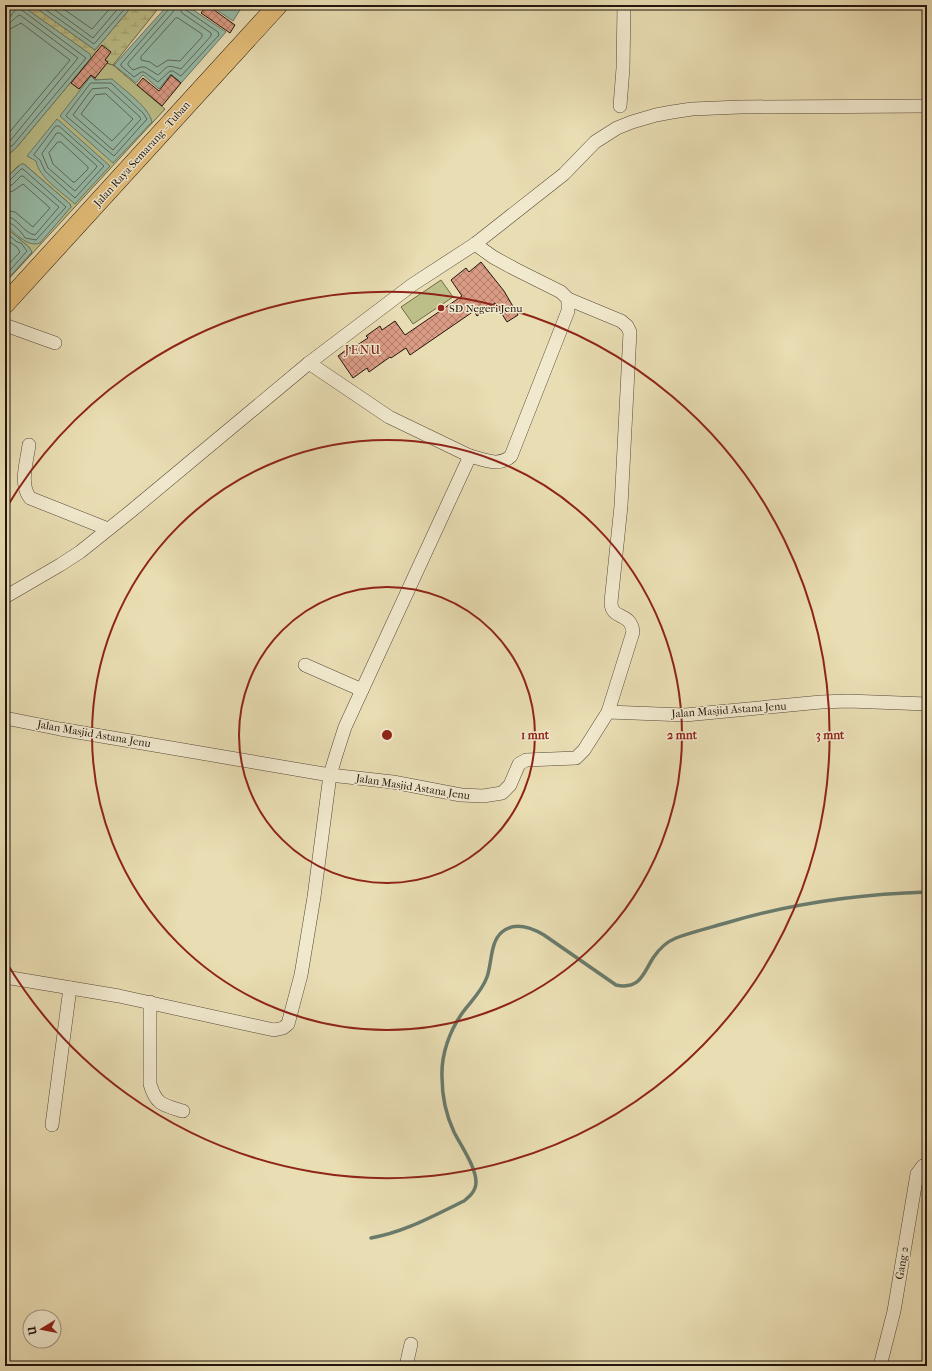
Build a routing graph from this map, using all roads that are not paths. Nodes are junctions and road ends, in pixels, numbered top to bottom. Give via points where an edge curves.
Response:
1 (278, 5) edge
2 (624, 5) edge
3 (620, 106) dead end
4 (927, 106) edge
5 (475, 244) junction
6 (568, 299) junction
7 (5, 304) edge
8 (5, 325) edge
9 (56, 343) dead end
10 (310, 363) junction
11 (29, 445) dead end
12 (470, 456) junction
13 (108, 529) junction
14 (5, 597) edge
15 (305, 665) dead end
16 (362, 690) junction
17 (927, 704) edge
18 (608, 712) junction
19 (5, 718) edge
20 (330, 775) junction
21 (5, 977) edge
22 (70, 988) junction
23 (150, 1002) junction
24 (183, 1111) dead end
25 (52, 1126) dead end
26 (927, 1164) edge
27 (412, 1344) dead end
28 (406, 1366) edge
29 (880, 1366) edge

1 - 7 highway, Jalan Raya Semarang - Tuban
2 - 3 street
4 - 5 street via 713,108 672,112 632,122 595,142 564,174
5 - 6 street via 493,257 561,292
5 - 10 street via 412,285
6 - 12 street via 568,311 511,456 506,461 495,462
6 - 18 street via 621,321 630,332 621,506 611,606 615,613 629,620 633,632
8 - 9 street
10 - 12 street via 389,417
10 - 13 street
11 - 13 street via 24,481 30,498
12 - 16 street
13 - 14 street via 60,566
15 - 16 street
16 - 20 street via 345,727
17 - 18 street, Jalan Masjid Astana Jenu via 848,701 703,714
18 - 20 street, Jalan Masjid Astana Jenu via 576,758 535,758 523,761 519,764 510,785 498,794 461,795 394,782
19 - 20 street, Jalan Masjid Astana Jenu
20 - 23 street via 301,975 288,1024 274,1030
21 - 22 street
22 - 23 street
22 - 25 street
23 - 24 street via 150,1084 153,1096 158,1102
26 - 29 street, Gang 2 via 917,1174 894,1311
27 - 28 street

